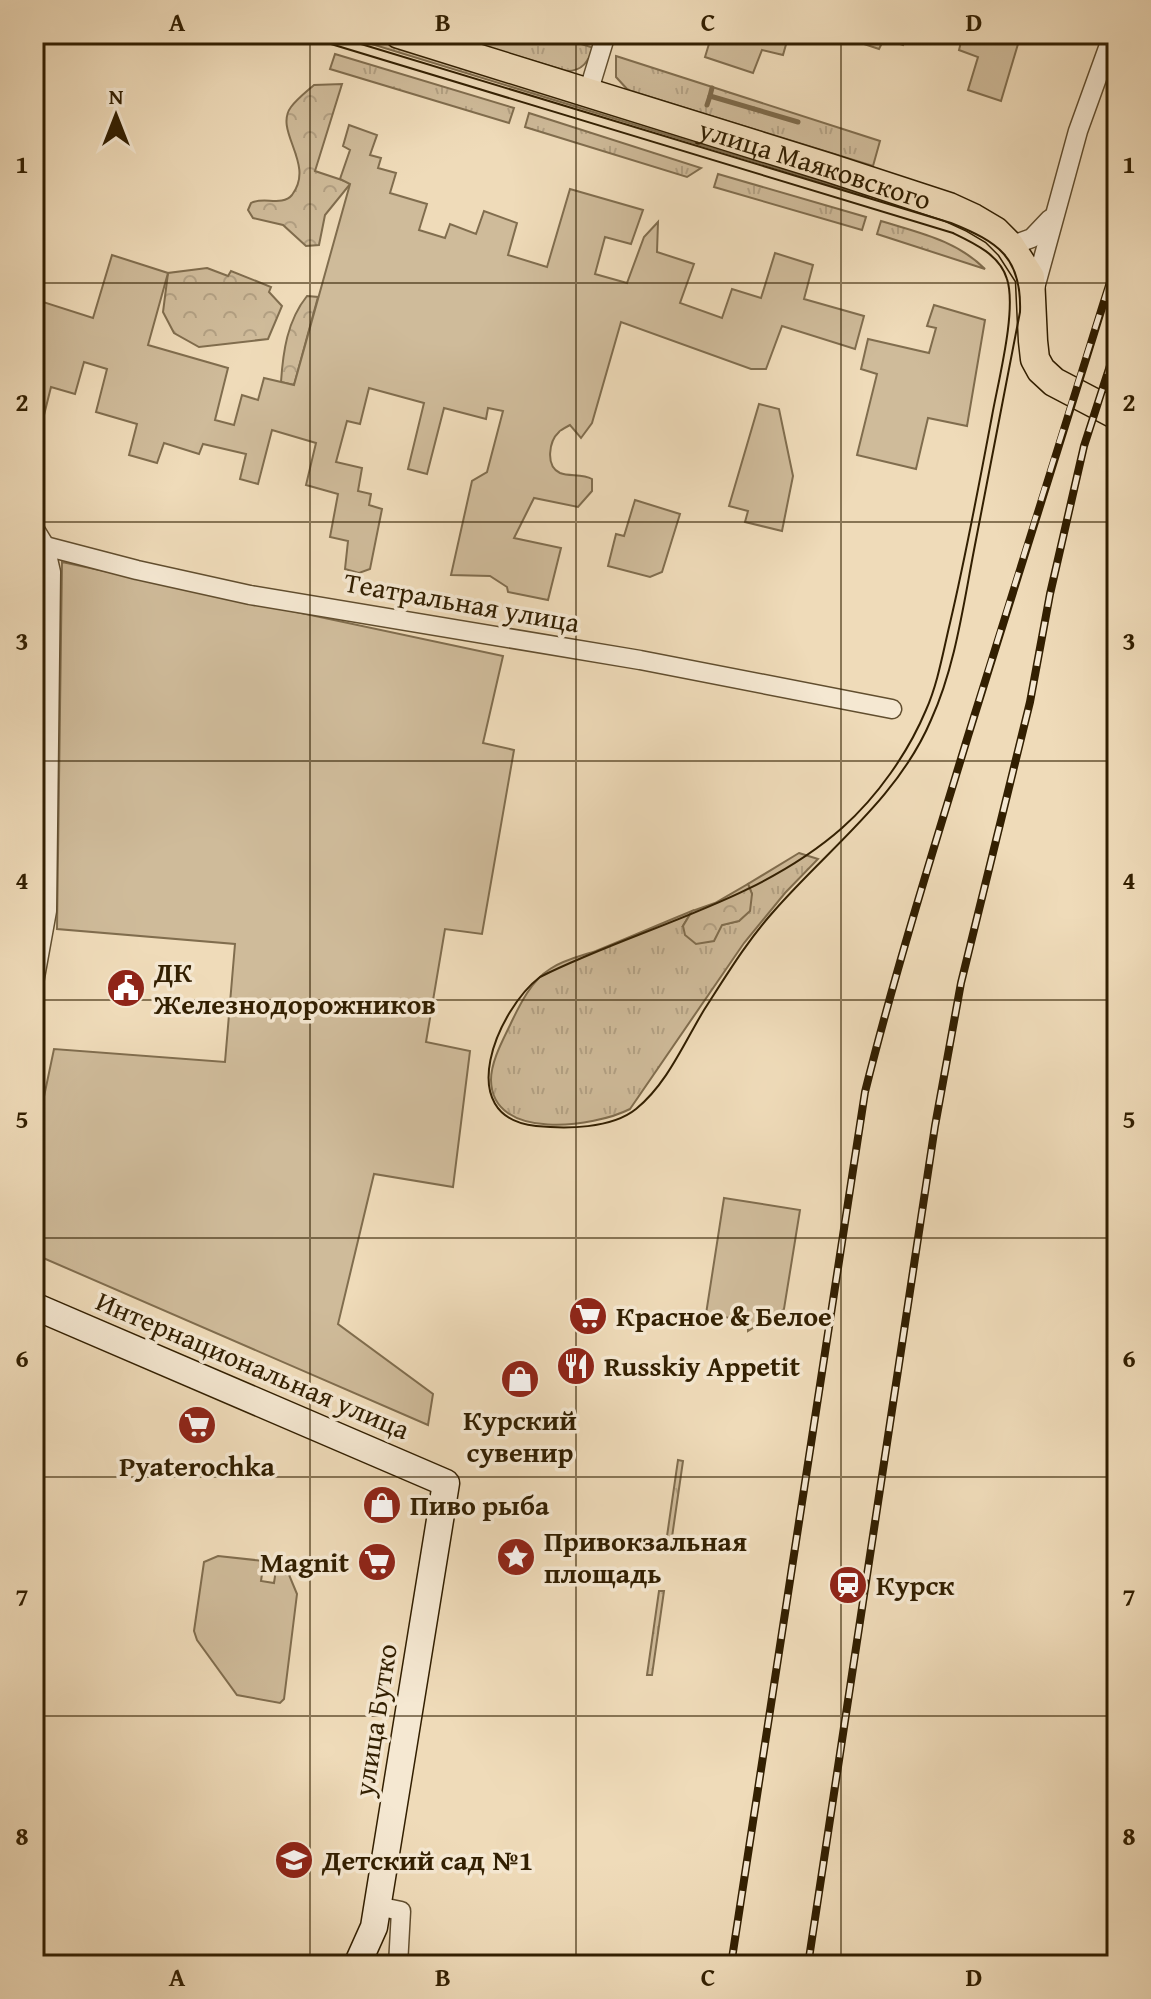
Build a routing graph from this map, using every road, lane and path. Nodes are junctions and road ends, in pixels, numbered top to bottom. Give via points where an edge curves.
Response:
1 (399, 34) edge
2 (606, 34) edge
3 (1113, 34) edge
4 (588, 93) junction
5 (1054, 214) junction
6 (1010, 246) junction
7 (1032, 319) junction
8 (1117, 415) edge
9 (34, 528) edge
10 (45, 546) junction
11 (892, 709) dead end
12 (34, 983) edge
13 (34, 1306) edge
14 (446, 1483) joint
15 (377, 1906) junction
16 (357, 1965) edge
17 (398, 1965) edge

1 - 4 main road, улица Маяковского
2 - 4 street
3 - 5 street
4 - 6 main road, улица Маяковского via 949,207 995,231
5 - 6 street via 1041,231
5 - 7 street
6 - 7 main road, улица Маяковского via 1030,277
7 - 8 main road, улица Маяковского via 1041,370
9 - 10 street
10 - 11 street, Театральная улица via 250,595 640,660
10 - 12 street via 51,572 47,911
13 - 14 main road, Интернациональная улица
14 - 15 main road, улица Бутко
15 - 16 main road, улица Бутко
15 - 17 street via 401,1911

